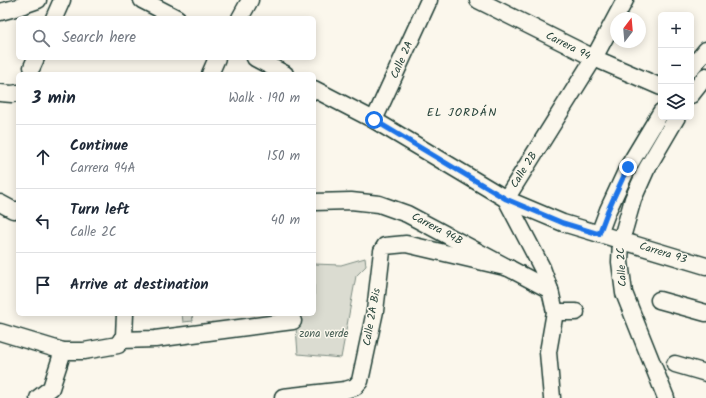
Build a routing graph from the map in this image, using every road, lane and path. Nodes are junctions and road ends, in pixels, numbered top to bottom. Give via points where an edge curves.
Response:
1 (38, 0) edge
2 (62, 0) edge
3 (142, 0) edge
4 (250, 0) edge
5 (429, 0) edge
6 (478, 0) edge
7 (625, 0) edge
8 (0, 12) edge
9 (55, 16) edge
10 (173, 16) edge
11 (241, 16) edge
12 (706, 50) edge
13 (594, 58) junction
14 (216, 60) edge
15 (259, 60) edge
16 (694, 64) edge
17 (211, 72) edge
18 (282, 72) edge
19 (706, 76) edge
20 (658, 86) edge
21 (316, 90) edge
22 (694, 92) edge
23 (0, 93) edge
24 (16, 93) edge
25 (658, 117) edge
26 (374, 120) junction
27 (675, 120) edge
28 (506, 199) junction
29 (316, 202) edge
30 (0, 203) edge
31 (16, 210) edge
32 (599, 234) junction
33 (621, 241) junction
34 (706, 266) edge
35 (509, 268) junction
36 (550, 290) junction
37 (659, 300) dead end
38 (555, 312) junction
39 (576, 312) dead end
40 (706, 313) edge
41 (125, 316) edge
42 (293, 321) dead end
43 (0, 332) edge
44 (123, 338) junction
45 (63, 351) junction
46 (675, 364) dead end
47 (706, 373) edge
48 (283, 397) dead end
49 (38, 398) edge
50 (552, 398) edge
51 (666, 398) edge

1 - 8 street
2 - 9 street
3 - 10 street
4 - 11 street
5 - 26 street, Calle 2A
6 - 13 street, Carrera 94
7 - 13 street, Calle 2B
12 - 16 street
13 - 20 street, Carrera 94
13 - 28 street, Calle 2B
14 - 17 street
15 - 18 street
19 - 22 street
21 - 26 street, Carrera 93
23 - 24 street
25 - 32 street via 628,167
26 - 28 street, Carrera 93
27 - 33 street, Calle 2C via 652,157 632,199
28 - 32 street, Carrera 93 via 563,223
28 - 36 street, Calle 2B via 542,268
29 - 35 street, Carrera 94B via 351,201 379,204 407,214
30 - 31 street
32 - 33 street, Carrera 93
33 - 34 street, Carrera 93
33 - 51 street, Calle 2C via 620,262 624,293
35 - 36 street, Carrera 94B
35 - 48 street, Calle 2A Bis via 406,244 385,246 382,251 375,310 360,381 355,387 345,390
36 - 38 street, Calle 2B
37 - 40 street
38 - 39 street
38 - 50 street, Calle 2B via 548,352
41 - 44 street
42 - 44 street via 155,338
43 - 45 street
44 - 45 street via 118,345 84,352
45 - 49 street via 51,388
46 - 47 street

